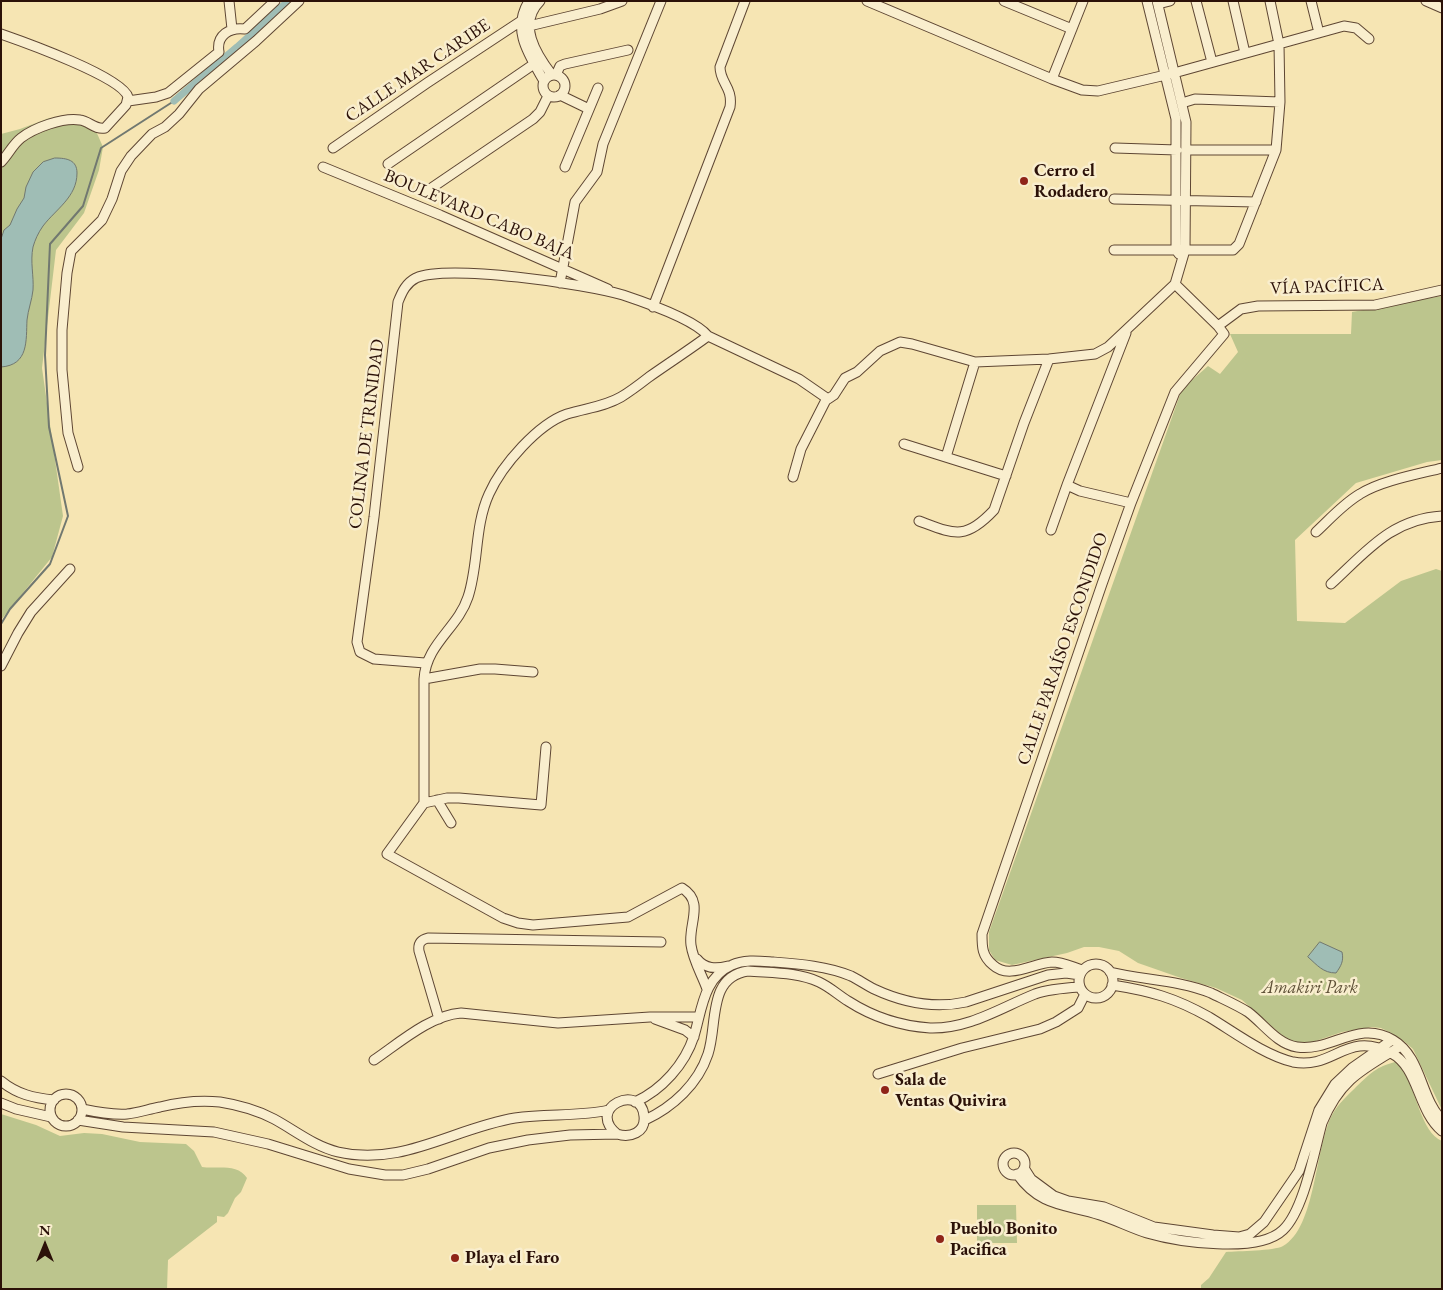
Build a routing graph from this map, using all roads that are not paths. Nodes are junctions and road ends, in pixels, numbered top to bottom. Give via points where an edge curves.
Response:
1 (229, 1) edge
2 (275, 1) edge
3 (299, 1) edge
4 (529, 1) edge
5 (540, 1) edge
6 (622, 1) edge
7 (661, 1) edge
8 (745, 1) edge
9 (868, 1) edge
10 (1004, 1) edge
11 (1083, 1) edge
12 (1147, 1) edge
13 (1170, 1) edge
14 (1196, 1) edge
15 (1233, 1) edge
16 (1270, 1) edge
17 (1311, 1) edge
18 (1426, 1) edge
19 (1157, 3) edge
20 (886, 5) edge
21 (1442, 8) edge
22 (521, 21) junction
23 (529, 26) junction
24 (232, 29) junction
25 (1072, 29) junction
26 (1, 34) edge
27 (1319, 34) junction
28 (250, 35) junction
29 (1369, 39) dead end
30 (1279, 44) junction
31 (628, 50) dead end
32 (1245, 53) junction
33 (224, 58) junction
34 (1212, 62) junction
35 (534, 64) junction
36 (1170, 73) junction
37 (554, 75) junction
38 (1052, 79) junction
39 (544, 81) junction
40 (598, 88) dead end
41 (560, 95) junction
42 (548, 96) junction
43 (128, 101) junction
44 (1280, 102) junction
45 (1182, 103) junction
46 (589, 109) junction
47 (333, 148) dead end
48 (1115, 148) dead end
49 (1177, 150) junction
50 (1187, 150) junction
51 (1276, 150) junction
52 (1, 162) edge
53 (388, 164) dead end
54 (565, 167) dead end
55 (323, 168) dead end
56 (427, 191) dead end
57 (1114, 199) dead end
58 (1181, 200) junction
59 (1256, 202) junction
60 (1114, 250) dead end
61 (1181, 250) junction
62 (562, 267) junction
63 (468, 274) joint
64 (560, 283) junction
65 (1175, 284) junction
66 (1442, 290) edge
67 (622, 295) junction
68 (653, 307) junction
69 (1218, 326) junction
70 (1127, 330) junction
71 (708, 336) junction
72 (1049, 359) junction
73 (975, 362) junction
74 (827, 398) junction
75 (904, 444) dead end
76 (946, 457) junction
77 (78, 467) dead end
78 (1442, 468) edge
79 (1006, 476) junction
80 (793, 477) dead end
81 (1067, 485) junction
82 (1131, 503) junction
83 (1442, 516) edge
84 (919, 521) dead end
85 (1051, 530) dead end
86 (1316, 532) dead end
87 (70, 569) dead end
88 (1331, 584) dead end
89 (425, 663) junction
90 (1, 666) edge
91 (533, 672) dead end
92 (424, 679) junction
93 (546, 746) dead end
94 (437, 800) junction
95 (424, 803) junction
96 (451, 822) dead end
97 (661, 942) dead end
98 (694, 955) junction
99 (731, 965) junction
100 (1081, 972) junction
101 (1110, 972) junction
102 (1112, 985) junction
103 (707, 989) junction
104 (1083, 991) junction
105 (650, 1017) junction
106 (698, 1017) junction
107 (439, 1018) junction
108 (694, 1037) junction
109 (1392, 1040) junction
110 (1401, 1046) junction
111 (1380, 1049) junction
112 (1390, 1053) junction
113 (374, 1060) dead end
114 (878, 1074) dead end
115 (1, 1080) edge
116 (54, 1100) junction
117 (635, 1102) junction
118 (1, 1104) edge
119 (82, 1109) junction
120 (609, 1110) junction
121 (51, 1117) junction
122 (78, 1120) junction
123 (645, 1120) junction
124 (1442, 1120) edge
125 (1442, 1131) edge
126 (617, 1134) junction

1 - 24 street
2 - 28 street
3 - 28 street
4 - 22 street
5 - 23 street via 530,16
6 - 23 street via 600,10
7 - 62 street via 603,144 597,172 576,202
8 - 68 street via 720,67 731,96 730,107
9 - 20 street
10 - 25 street
11 - 25 street
12 - 36 street
13 - 19 street
14 - 34 street
15 - 32 street
16 - 30 street
17 - 27 street
18 - 21 street
19 - 36 street
20 - 38 street
22 - 35 street via 522,37
22 - 47 street, CALLE MAR CARIBE
23 - 37 street via 534,46
24 - 28 street
24 - 33 street via 220,38
25 - 38 street
26 - 43 street via 102,76 125,91
27 - 29 street via 1350,26
27 - 30 street
28 - 33 street
30 - 32 street
30 - 44 street
31 - 37 street via 565,64
32 - 34 street
33 - 43 street via 168,93
33 - 77 street via 179,114 152,134 131,156 121,171 102,220 71,251 62,330 62,370 68,433
34 - 36 street
35 - 39 street
35 - 53 street
36 - 38 street via 1091,92
36 - 45 street
36 - 49 street
37 - 39 street
37 - 41 street via 564,81
39 - 42 street via 543,89
40 - 46 street
41 - 42 street
41 - 46 street
42 - 56 street via 533,119
43 - 52 street via 105,128 80,120 62,120 20,139
44 - 45 street via 1195,99
44 - 51 street
45 - 50 street
46 - 54 street
48 - 49 street
49 - 58 street
50 - 51 street
50 - 58 street
51 - 59 street
55 - 62 street, BOULEVARD CABO BAJA
57 - 58 street
58 - 59 street
58 - 61 street
59 - 61 street via 1234,250
60 - 61 street
61 - 65 street via 1180,273
62 - 64 street
62 - 67 street, BOULEVARD CABO BAJA
63 - 64 street, BOULEVARD CABO BAJA
63 - 89 street, COLINA DE TRINIDAD via 434,274 414,279 406,286 398,302 357,638 360,652 374,659
64 - 67 street, BOULEVARD CABO BAJA
65 - 69 street
65 - 70 street
66 - 69 street, VÍA PACÍFICA via 1375,305 1242,308
67 - 68 street, BOULEVARD CABO BAJA
68 - 71 street, BOULEVARD CABO BAJA via 696,325
69 - 82 street, CALLE PARAÍSO ESCONDIDO via 1223,335 1174,392
70 - 72 street via 1095,354
70 - 81 street
71 - 74 street, BOULEVARD CABO BAJA via 799,379
71 - 89 street via 622,397 551,421 516,455 501,474 484,507 465,606
72 - 73 street
72 - 79 street
73 - 74 street via 900,342 880,351 857,372 845,378 834,395
73 - 76 street
74 - 80 street via 801,449
75 - 76 street
76 - 79 street
78 - 86 street via 1361,493
79 - 84 street via 994,510 973,528 959,533 947,532
81 - 82 street
81 - 85 street
82 - 100 street, CALLE PARAÍSO ESCONDIDO via 982,934 983,952 998,969 1012,972 1054,962
83 - 88 street via 1418,519 1397,527
87 - 90 street via 31,612
89 - 92 street
91 - 92 street via 480,669
92 - 95 street
93 - 94 street via 540,805 459,798
94 - 95 street
94 - 96 street
95 - 98 street via 387,854 503,918 533,925 628,917 682,888 691,895 694,904 691,936
97 - 107 street via 423,939 418,947
98 - 99 street via 704,966
98 - 103 street
99 - 100 street via 749,961 830,969 898,999 927,1005 966,1002 1048,975
99 - 103 street via 721,971
100 - 101 street via 1091,964 1097,964
100 - 104 street
101 - 102 street
101 - 109 street via 1209,993 1246,1011 1293,1046 1314,1047 1357,1033 1374,1033
102 - 104 street via 1101,997 1090,997
102 - 111 street via 1141,989 1172,999 1289,1061 1318,1061 1357,1046
103 - 106 street
104 - 114 street via 1078,1008 1040,1029 962,1048
104 - 123 street via 1050,990 970,1022 933,1028 907,1026 880,1018 820,982 804,977 739,972 724,983 720,991 712,1038 697,1076 672,1104
105 - 106 street
105 - 107 street via 558,1023 462,1012
105 - 108 street via 685,1030
106 - 108 street
107 - 113 street
108 - 117 street via 670,1076 653,1093
109 - 110 street
109 - 111 street
110 - 112 street
110 - 124 street
111 - 112 street
111 - 112 street via 1335,1084 1319,1110 1299,1171 1264,1222 1250,1234 1239,1237 1213,1235 1148,1225 1104,1207 1054,1196 1021,1171 1029,1187 1053,1203 1099,1214 1155,1235 1226,1244 1272,1238 1284,1230 1297,1208 1322,1123 1333,1100 1348,1080
112 - 125 street via 1407,1066 1427,1114
115 - 116 street via 29,1097
116 - 119 street via 68,1094 77,1099
116 - 121 street via 50,1108
117 - 120 street via 621,1100
117 - 123 street via 641,1106
118 - 121 street
119 - 120 street via 127,1114 200,1101 238,1105 274,1119 323,1147 358,1156 412,1150 463,1131 515,1118
119 - 122 street
120 - 126 street via 608,1123
121 - 122 street via 63,1126
122 - 126 street via 123,1127 224,1134 349,1169 385,1175 428,1170 489,1148 528,1140
123 - 126 street via 643,1127 631,1136

